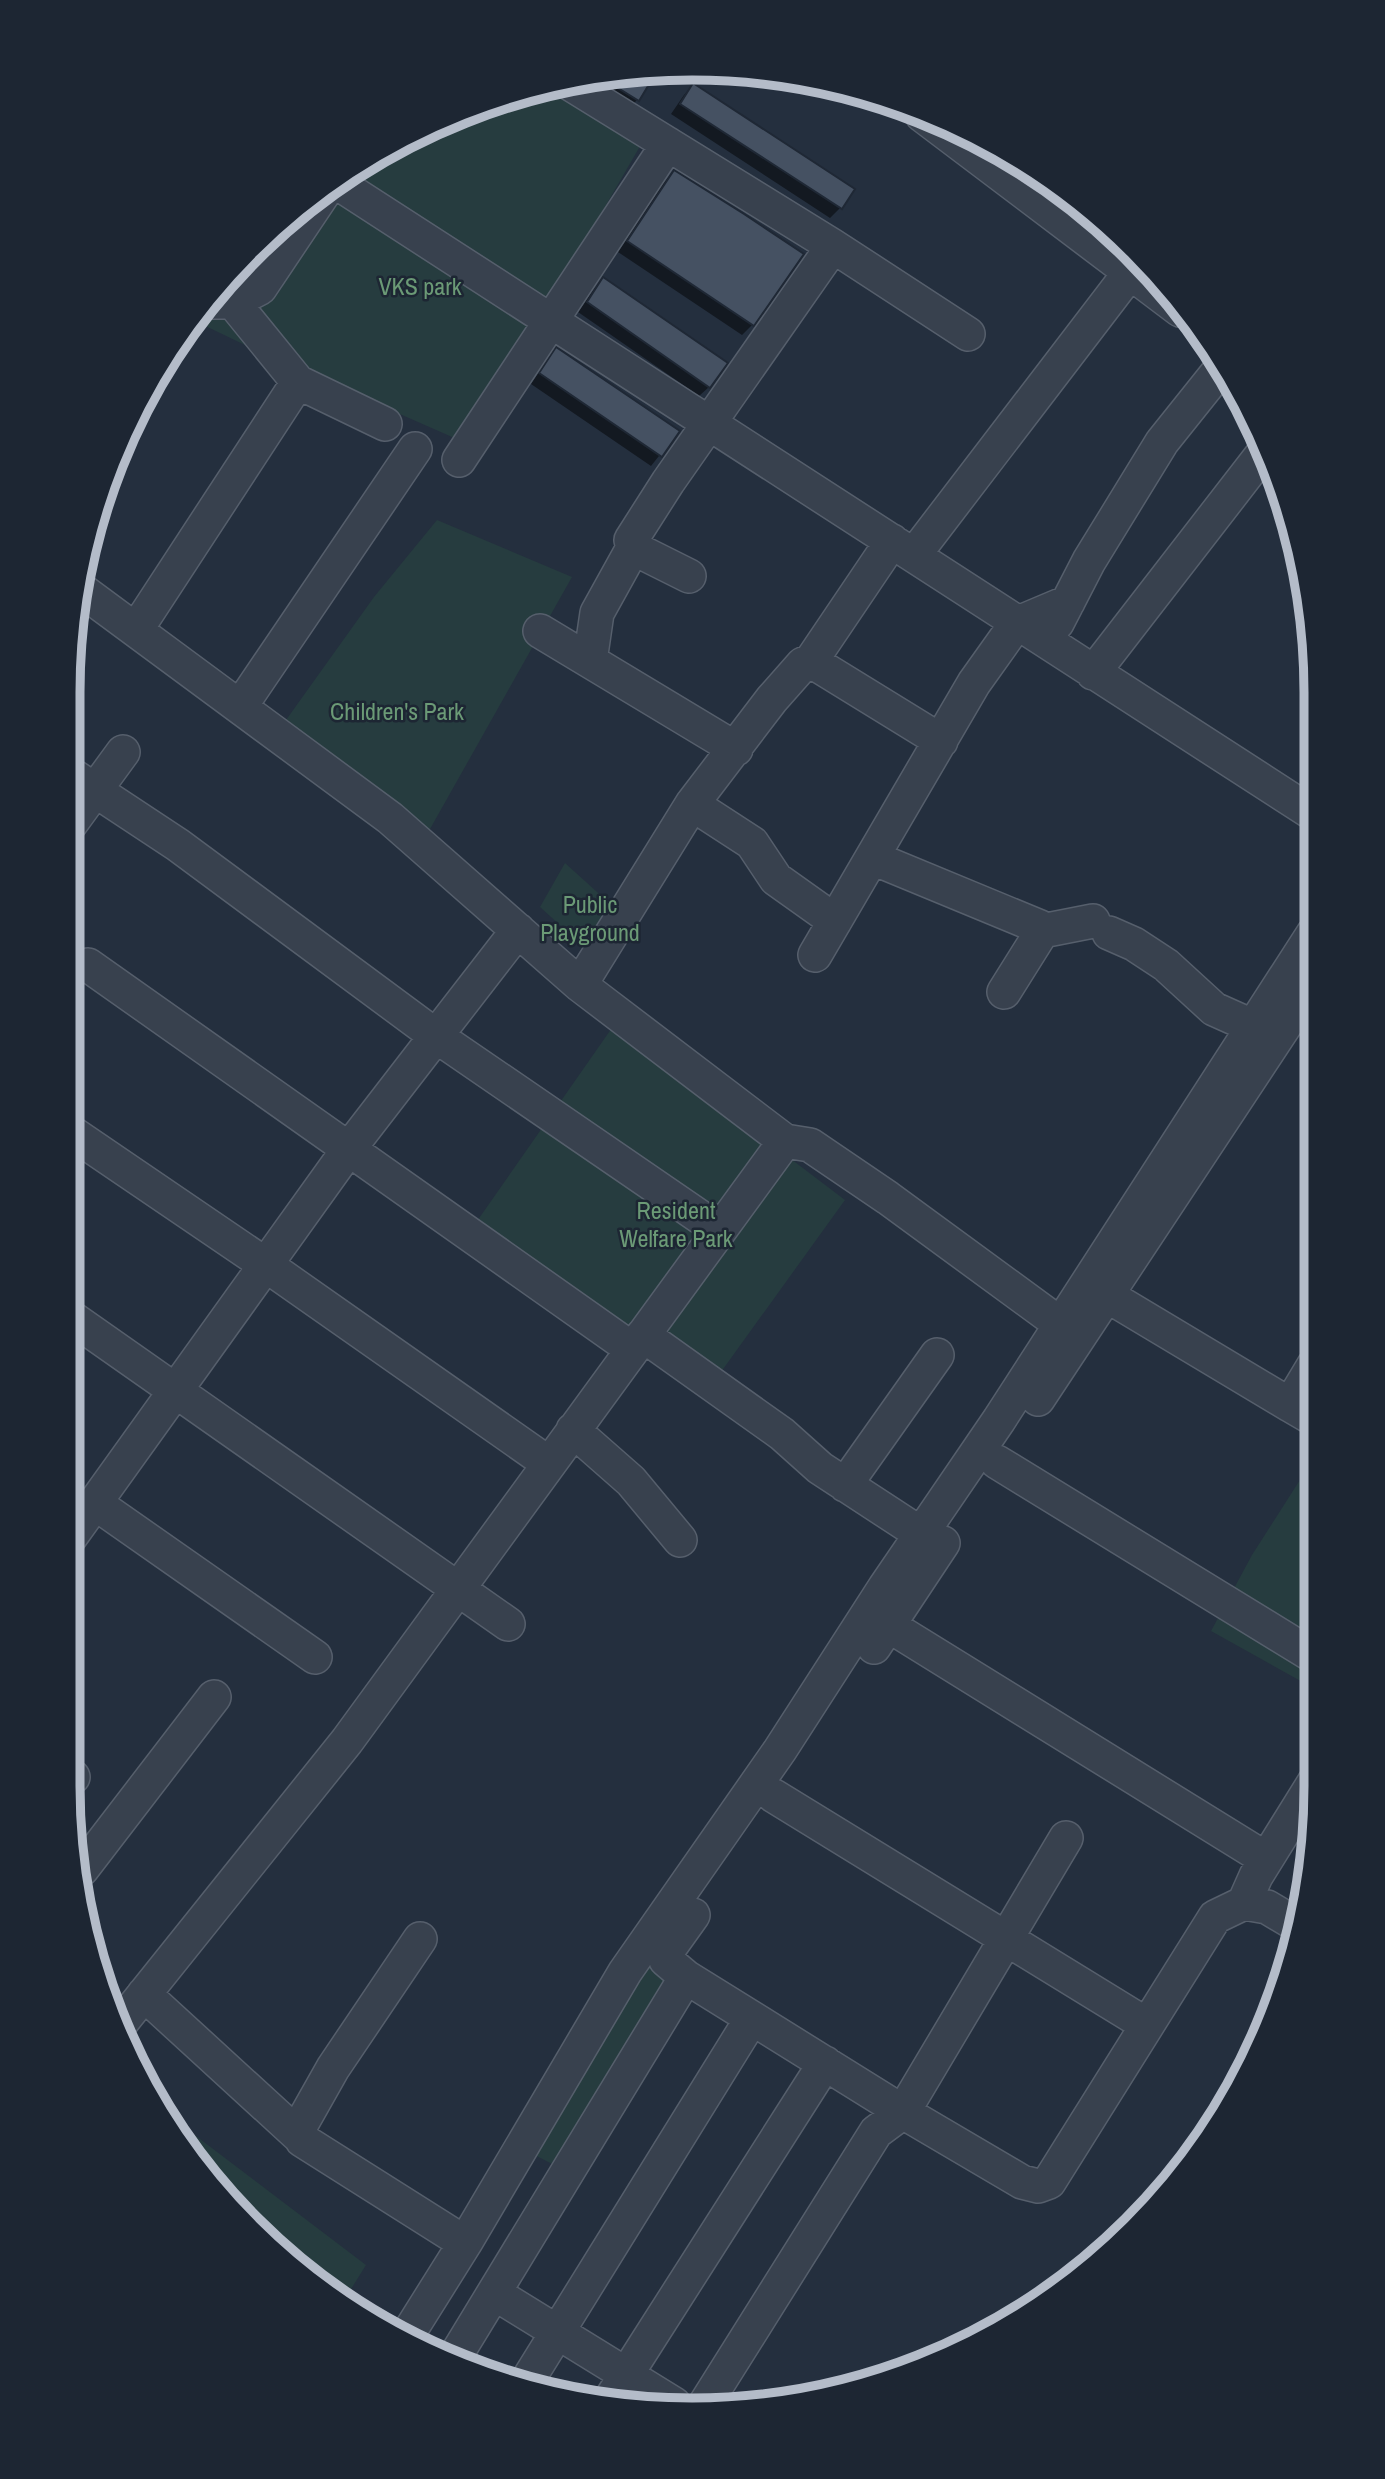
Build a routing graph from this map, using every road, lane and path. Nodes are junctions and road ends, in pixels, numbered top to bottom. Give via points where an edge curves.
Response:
1 (582, 91) edge
2 (961, 143) edge
3 (668, 144) junction
4 (345, 189) edge
5 (288, 233) edge
6 (832, 246) junction
7 (1127, 262) edge
8 (1133, 268) edge
9 (222, 301) edge
10 (221, 303) edge
11 (552, 321) junction
12 (968, 334) dead end
13 (1216, 375) edge
14 (298, 382) junction
15 (709, 423) junction
16 (385, 424) dead end
17 (415, 449) dead end
18 (1258, 459) edge
19 (458, 460) dead end
20 (634, 548) junction
21 (903, 548) junction
22 (689, 576) dead end
23 (89, 595) edge
24 (1068, 602) junction
25 (1016, 624) junction
26 (136, 630) junction
27 (540, 631) dead end
28 (1047, 644) junction
29 (590, 661) junction
30 (811, 662) junction
31 (1093, 673) junction
32 (240, 707) junction
33 (941, 741) junction
34 (736, 749) junction
35 (123, 752) dead end
36 (83, 782) edge
37 (692, 804) junction
38 (1304, 808) edge
39 (873, 858) junction
40 (835, 921) junction
41 (518, 930) junction
42 (1042, 931) junction
43 (1304, 946) edge
44 (815, 955) dead end
45 (88, 965) dead end
46 (580, 985) junction
47 (1004, 992) dead end
48 (1304, 996) edge
49 (1252, 1026) junction
50 (436, 1036) junction
51 (80, 1138) edge
52 (785, 1141) junction
53 (348, 1150) junction
54 (719, 1230) junction
55 (266, 1265) junction
56 (1097, 1289) junction
57 (80, 1324) edge
58 (1060, 1324) junction
59 (637, 1342) junction
60 (937, 1355) dead end
61 (175, 1392) junction
62 (1302, 1412) edge
63 (573, 1430) junction
64 (997, 1462) junction
65 (548, 1463) junction
66 (845, 1485) junction
67 (95, 1503) junction
68 (80, 1524) edge
69 (921, 1534) junction
70 (681, 1540) dead end
71 (457, 1590) junction
72 (508, 1624) dead end
73 (888, 1625) junction
74 (1304, 1650) edge
75 (315, 1657) dead end
76 (214, 1698) dead end
77 (774, 1796) junction
78 (1303, 1823) edge
79 (1066, 1838) dead end
80 (1266, 1859) junction
81 (86, 1864) edge
82 (1244, 1903) junction
83 (1290, 1920) edge
84 (1005, 1938) junction
85 (420, 1939) dead end
86 (685, 1976) junction
87 (144, 1994) junction
88 (126, 2017) edge
89 (752, 2018) junction
90 (1147, 2025) junction
91 (825, 2063) junction
92 (903, 2112) junction
93 (298, 2135) junction
94 (465, 2243) junction
95 (494, 2293) junction
96 (411, 2329) edge
97 (557, 2333) junction
98 (458, 2352) edge
99 (530, 2377) edge
100 (619, 2386) edge
101 (653, 2397) edge
102 (709, 2398) edge

1 - 3 street
2 - 7 street
3 - 6 street
3 - 11 street
4 - 11 street
5 - 9 street via 260,288
6 - 12 street
6 - 15 street
8 - 21 street
10 - 14 street
11 - 15 street
11 - 19 street
13 - 24 street via 1162,442
14 - 16 street
14 - 26 street
15 - 20 street via 631,540
15 - 21 street
17 - 32 street
18 - 31 street
20 - 22 street
20 - 29 street via 597,613
21 - 25 street
21 - 30 street
23 - 26 street
24 - 25 street
24 - 28 street
25 - 28 street
25 - 33 street via 974,683
26 - 32 street
27 - 29 street
28 - 31 street
29 - 34 street
30 - 33 street
30 - 34 street via 803,664 772,699
31 - 38 street
32 - 41 street via 390,817
33 - 39 street
34 - 37 street
35 - 36 street
36 - 50 street via 178,845
37 - 40 street via 752,843 776,879
37 - 46 street
39 - 40 street
39 - 42 street via 1037,924
40 - 44 street
41 - 46 street
41 - 50 street
42 - 47 street
42 - 49 street via 1101,927 1166,965 1214,1009
43 - 49 street
45 - 53 street
46 - 52 street
48 - 56 street
49 - 56 street
50 - 53 street
50 - 54 street
51 - 55 street
52 - 54 street
52 - 58 street via 810,1145
53 - 55 street
53 - 59 street
54 - 59 street
55 - 61 street
55 - 65 street
56 - 58 street
56 - 62 street
56 - 64 street
57 - 61 street
58 - 69 street
59 - 63 street
59 - 66 street via 782,1434
60 - 66 street
61 - 67 street
61 - 71 street
63 - 65 street
63 - 70 street via 631,1481
64 - 73 street
64 - 74 street
65 - 71 street
66 - 69 street
67 - 68 street
67 - 75 street
69 - 94 street via 780,1751 625,1972
71 - 72 street
71 - 87 street via 347,1741
73 - 77 street
73 - 80 street
76 - 81 street
77 - 84 street
77 - 86 street via 668,1950 666,1960
78 - 80 street
79 - 84 street
80 - 82 street
82 - 83 street via 1268,1907
82 - 90 street via 1215,1917
84 - 90 street
84 - 92 street
85 - 93 street via 333,2068
86 - 89 street
86 - 95 street
87 - 88 street
87 - 93 street
89 - 91 street
89 - 97 street
90 - 92 street via 1049,2182 1038,2186 1022,2182
91 - 92 street
91 - 100 street
92 - 102 street via 876,2133
93 - 94 street
94 - 96 street
95 - 97 street
95 - 98 street
97 - 99 street
97 - 100 street
100 - 101 street

